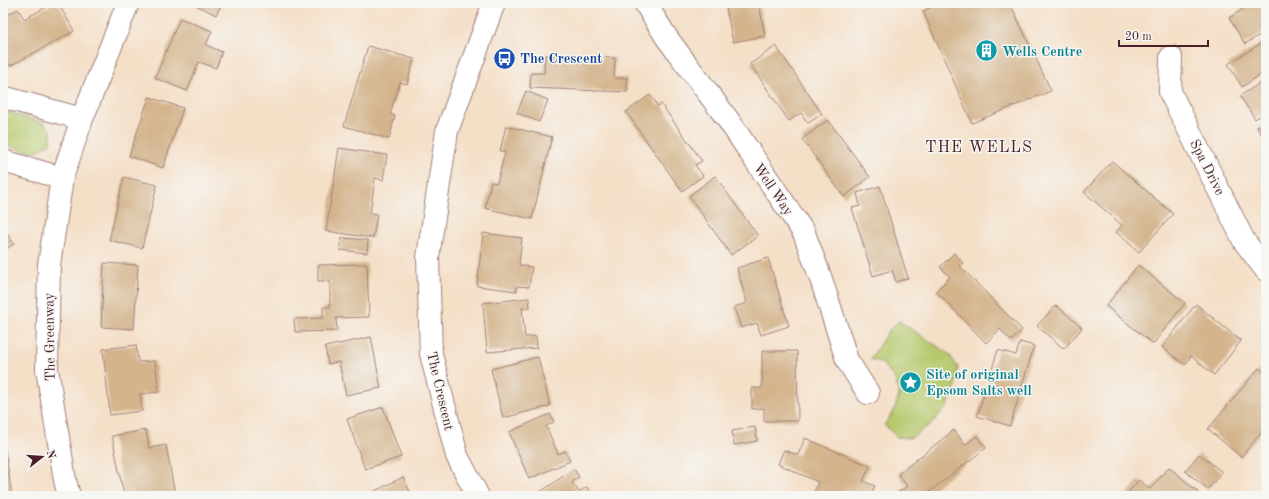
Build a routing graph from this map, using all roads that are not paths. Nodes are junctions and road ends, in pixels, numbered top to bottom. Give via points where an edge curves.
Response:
1 (128, 3) edge
2 (494, 3) edge
3 (645, 3) edge
4 (1171, 57) dead end
5 (3, 97) edge
6 (82, 119) junction
7 (3, 161) edge
8 (62, 178) junction
9 (1266, 270) edge
10 (868, 393) dead end
11 (69, 496) edge
12 (478, 496) edge

1 - 6 street, The Greenway
2 - 12 street, The Crescent via 447,131 428,257 431,354 457,456
3 - 10 street, Well Way via 804,233 847,360
4 - 9 street, Spa Drive via 1170,92 1244,241
5 - 6 street
6 - 8 street, The Greenway
7 - 8 street
8 - 11 street, The Greenway via 48,265 47,369

